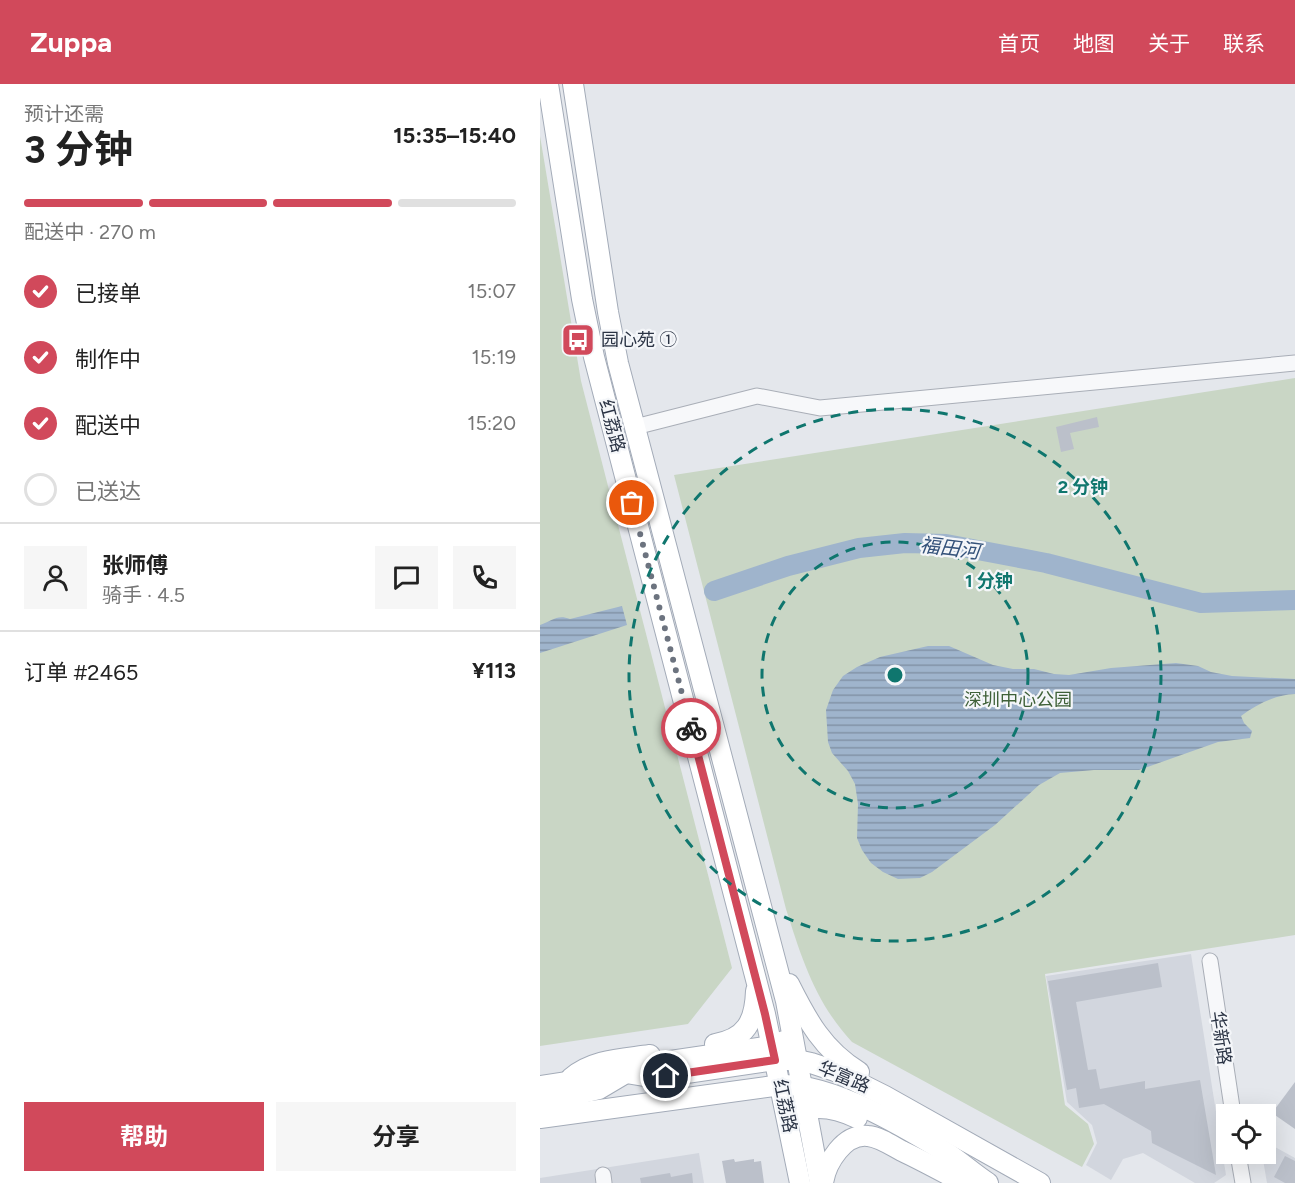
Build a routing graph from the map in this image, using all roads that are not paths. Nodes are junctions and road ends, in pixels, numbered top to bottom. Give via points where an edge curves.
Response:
1 (548, 84) edge
2 (573, 84) edge
3 (1295, 363) edge
4 (635, 427) junction
5 (773, 952) junction
6 (1210, 961) dead end
7 (756, 980) junction
8 (792, 1037) junction
9 (774, 1053) junction
10 (797, 1060) junction
11 (626, 1073) junction
12 (565, 1083) junction
13 (781, 1085) junction
14 (540, 1086) edge
15 (802, 1086) junction
16 (885, 1095) junction
17 (1231, 1104) edge
18 (540, 1106) edge
19 (806, 1108) junction
20 (787, 1116) junction
21 (540, 1118) edge
22 (950, 1155) junction
23 (1240, 1164) edge
24 (800, 1183) edge
25 (821, 1183) edge
26 (964, 1183) edge
27 (988, 1183) edge
28 (1020, 1183) edge
29 (1040, 1183) edge
30 (1243, 1183) edge

1 - 7 main road, 红荔路 via 594,357
2 - 4 main road, 红荔路 via 612,337
3 - 4 street via 820,408 757,396
4 - 5 main road, 红荔路
5 - 8 main road, 红荔路
5 - 16 main road via 819,1038
6 - 17 street, 华新路
7 - 9 main road, 红荔路
7 - 12 main road via 751,1018 734,1040 595,1063
8 - 9 main road, 华富路
8 - 10 main road, 红荔路
9 - 10 main road, 华富路
9 - 11 main road, 华富路 via 666,1076
9 - 13 main road, 红荔路
10 - 15 main road, 红荔路
10 - 16 main road, 华富路 via 835,1071
11 - 12 main road, 华富路
11 - 18 main road via 599,1089
12 - 14 main road, 华富路
13 - 15 main road, 华富路
13 - 20 main road, 红荔路
13 - 21 main road, 华富路
15 - 19 main road, 红荔路
15 - 22 main road, 华富路 via 834,1094
16 - 29 main road, 华富路
19 - 20 main road, 华富路
19 - 22 main road, 华富路 via 839,1110 913,1148
19 - 25 main road, 红荔路
20 - 24 main road, 红荔路
22 - 27 main road, 华富路
22 - 28 main road, 华富路
23 - 30 street
25 - 26 main road via 838,1151 865,1135

